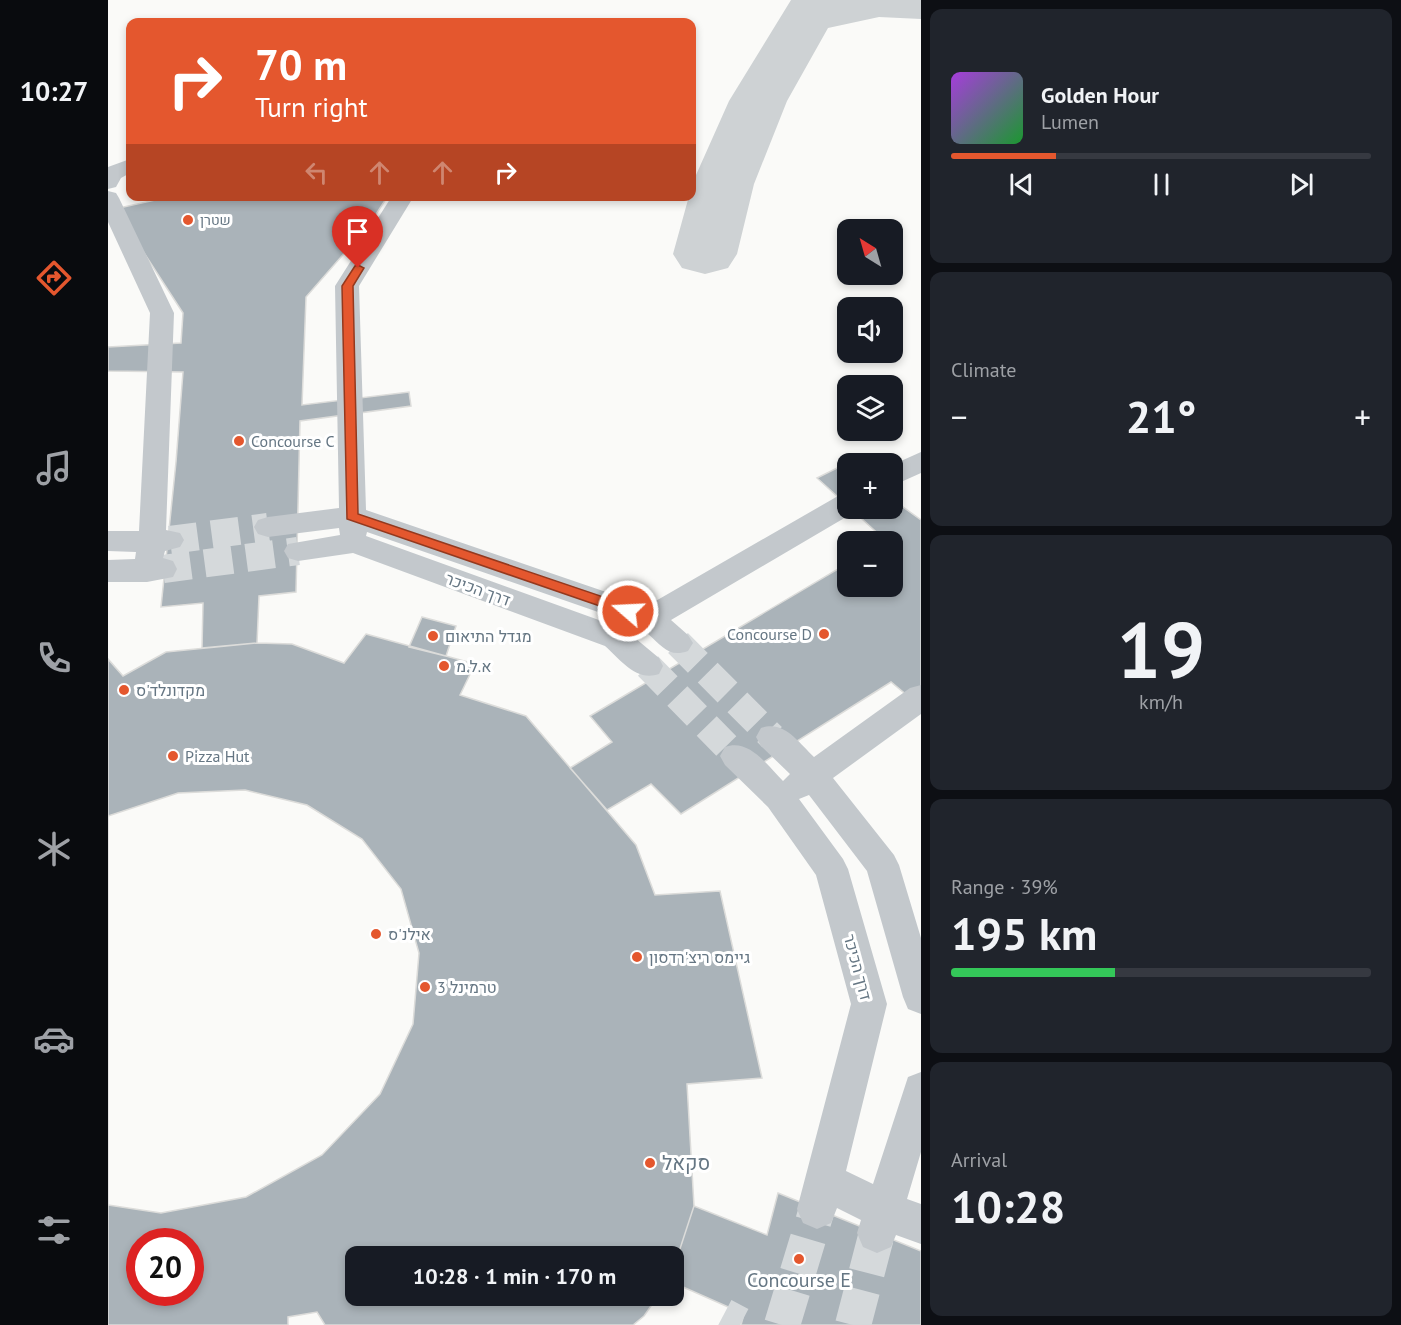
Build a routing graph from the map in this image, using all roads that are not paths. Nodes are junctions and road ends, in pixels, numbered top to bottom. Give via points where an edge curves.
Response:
1 (126, 167) edge
2 (108, 182) edge
3 (108, 198) edge
4 (400, 201) edge
5 (921, 461) edge
6 (903, 471) edge
7 (837, 509) edge
8 (268, 527) tunnel mouth
9 (353, 530) junction
10 (108, 541) edge
11 (161, 541) junction
12 (298, 551) tunnel mouth
13 (108, 571) edge
14 (649, 618) junction
15 (615, 638) junction
16 (678, 643) tunnel mouth
17 (648, 666) tunnel mouth
18 (921, 697) edge
19 (771, 737) tunnel mouth
20 (736, 756) tunnel mouth
21 (813, 776) junction
22 (779, 797) junction
23 (921, 997) edge
24 (921, 1090) edge
25 (881, 1222) junction
26 (921, 1224) edge

1 - 2 lane via 111,174
3 - 11 lane via 162,313
4 - 9 lane via 347,286
5 - 6 lane
7 - 14 lane
8 - 9 lane, דרך הכיכר
9 - 12 lane, דרך הכיכר
9 - 14 lane, דרך הכיכר
9 - 15 lane, דרך הכיכר
10 - 11 lane
11 - 13 lane via 155,570
14 - 15 lane
14 - 16 lane, דרך הכיכר
15 - 17 lane, דרך הכיכר
18 - 21 lane
19 - 21 lane
20 - 22 lane, דרך הכיכר
21 - 22 lane
21 - 23 lane via 882,865
22 - 25 lane, דרך הכיכר via 831,869 869,1004 821,1195
24 - 25 lane
25 - 26 lane

